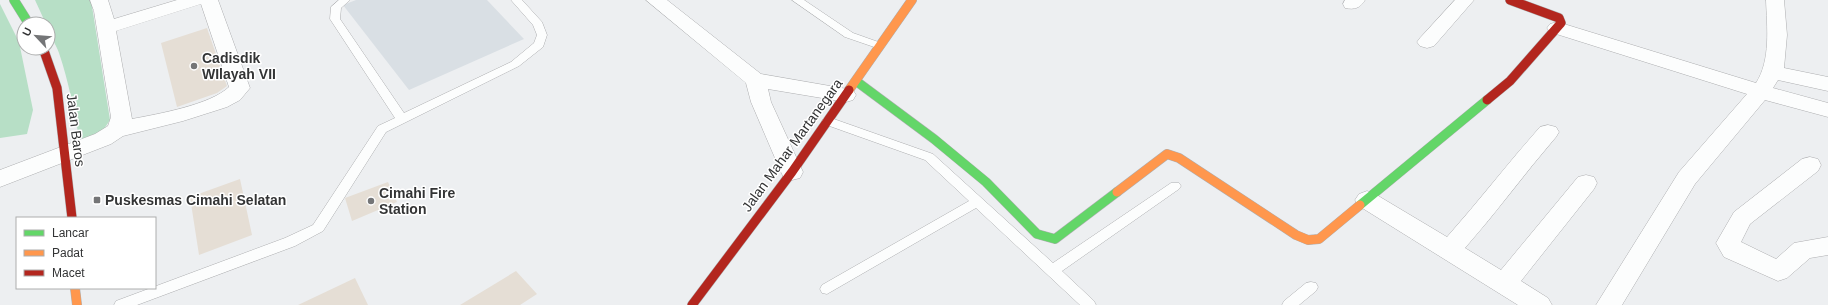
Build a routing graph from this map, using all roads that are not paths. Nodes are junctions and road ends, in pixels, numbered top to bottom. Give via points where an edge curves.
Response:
1 (14, 0) edge
2 (99, 0) edge
3 (196, 0) edge
4 (209, 0) edge
5 (345, 0) edge
6 (516, 0) edge
7 (655, 0) edge
8 (797, 0) edge
9 (912, 0) edge
10 (1465, 0) edge
11 (1510, 0) edge
12 (1775, 0) edge
13 (24, 16) edge
14 (106, 28) junction
15 (1556, 28) junction
16 (1427, 42) dead end
17 (880, 46) junction
18 (46, 56) edge
19 (1773, 72) junction
20 (755, 80) junction
21 (1828, 84) edge
22 (851, 88) junction
23 (1761, 90) junction
24 (1828, 110) edge
25 (401, 118) junction
26 (828, 121) junction
27 (117, 130) junction
28 (1548, 132) dead end
29 (66, 154) junction
30 (1810, 165) dead end
31 (792, 172) junction
32 (0, 179) edge
33 (1586, 183) dead end
34 (1175, 186) dead end
35 (1367, 200) junction
36 (977, 202) junction
37 (72, 217) edge
38 (1828, 246) edge
39 (1449, 250) junction
40 (1052, 271) junction
41 (1504, 284) junction
42 (1311, 287) dead end
43 (75, 289) edge
44 (826, 289) dead end
45 (77, 305) edge
46 (121, 305) edge
47 (692, 305) edge
48 (1089, 305) edge
49 (1289, 305) edge
50 (1539, 305) edge
51 (1609, 305) edge

1 - 13 street
2 - 14 street
3 - 14 street
4 - 27 street via 240,91 190,112
5 - 25 lane via 336,7 335,19
6 - 25 lane via 538,24 542,35 539,45 515,64
7 - 20 street
8 - 17 lane via 849,35
9 - 17 street, Jalan Mahar Martanegara
10 - 16 street
11 - 15 street via 1559,18 1561,23
12 - 19 street via 1777,34
14 - 27 street via 122,117
15 - 23 street via 1647,58
15 - 35 street via 1510,81
17 - 22 street, Jalan Mahar Martanegara
18 - 29 street, Jalan Baros via 57,88
19 - 21 street
19 - 23 street
20 - 22 street
20 - 31 street via 761,102
22 - 26 street, Jalan Mahar Martanegara
22 - 35 street via 940,144 986,182 1037,234 1049,239 1055,240 1167,154 1179,158 1296,235 1311,241 1319,239
23 - 24 street
23 - 51 street via 1687,178
25 - 46 lane via 382,129 318,228 290,242
26 - 31 street, Jalan Mahar Martanegara
26 - 36 lane via 929,157
27 - 29 street via 103,139
28 - 39 street
29 - 32 street
29 - 37 street, Jalan Baros
30 - 38 street via 1742,218 1728,243 1733,250 1778,270 1803,250
31 - 47 street, Jalan Mahar Martanegara
33 - 41 street
34 - 40 lane
35 - 39 street
36 - 40 lane
36 - 44 lane
39 - 41 street
40 - 48 lane
41 - 50 street
42 - 49 lane
43 - 45 street

